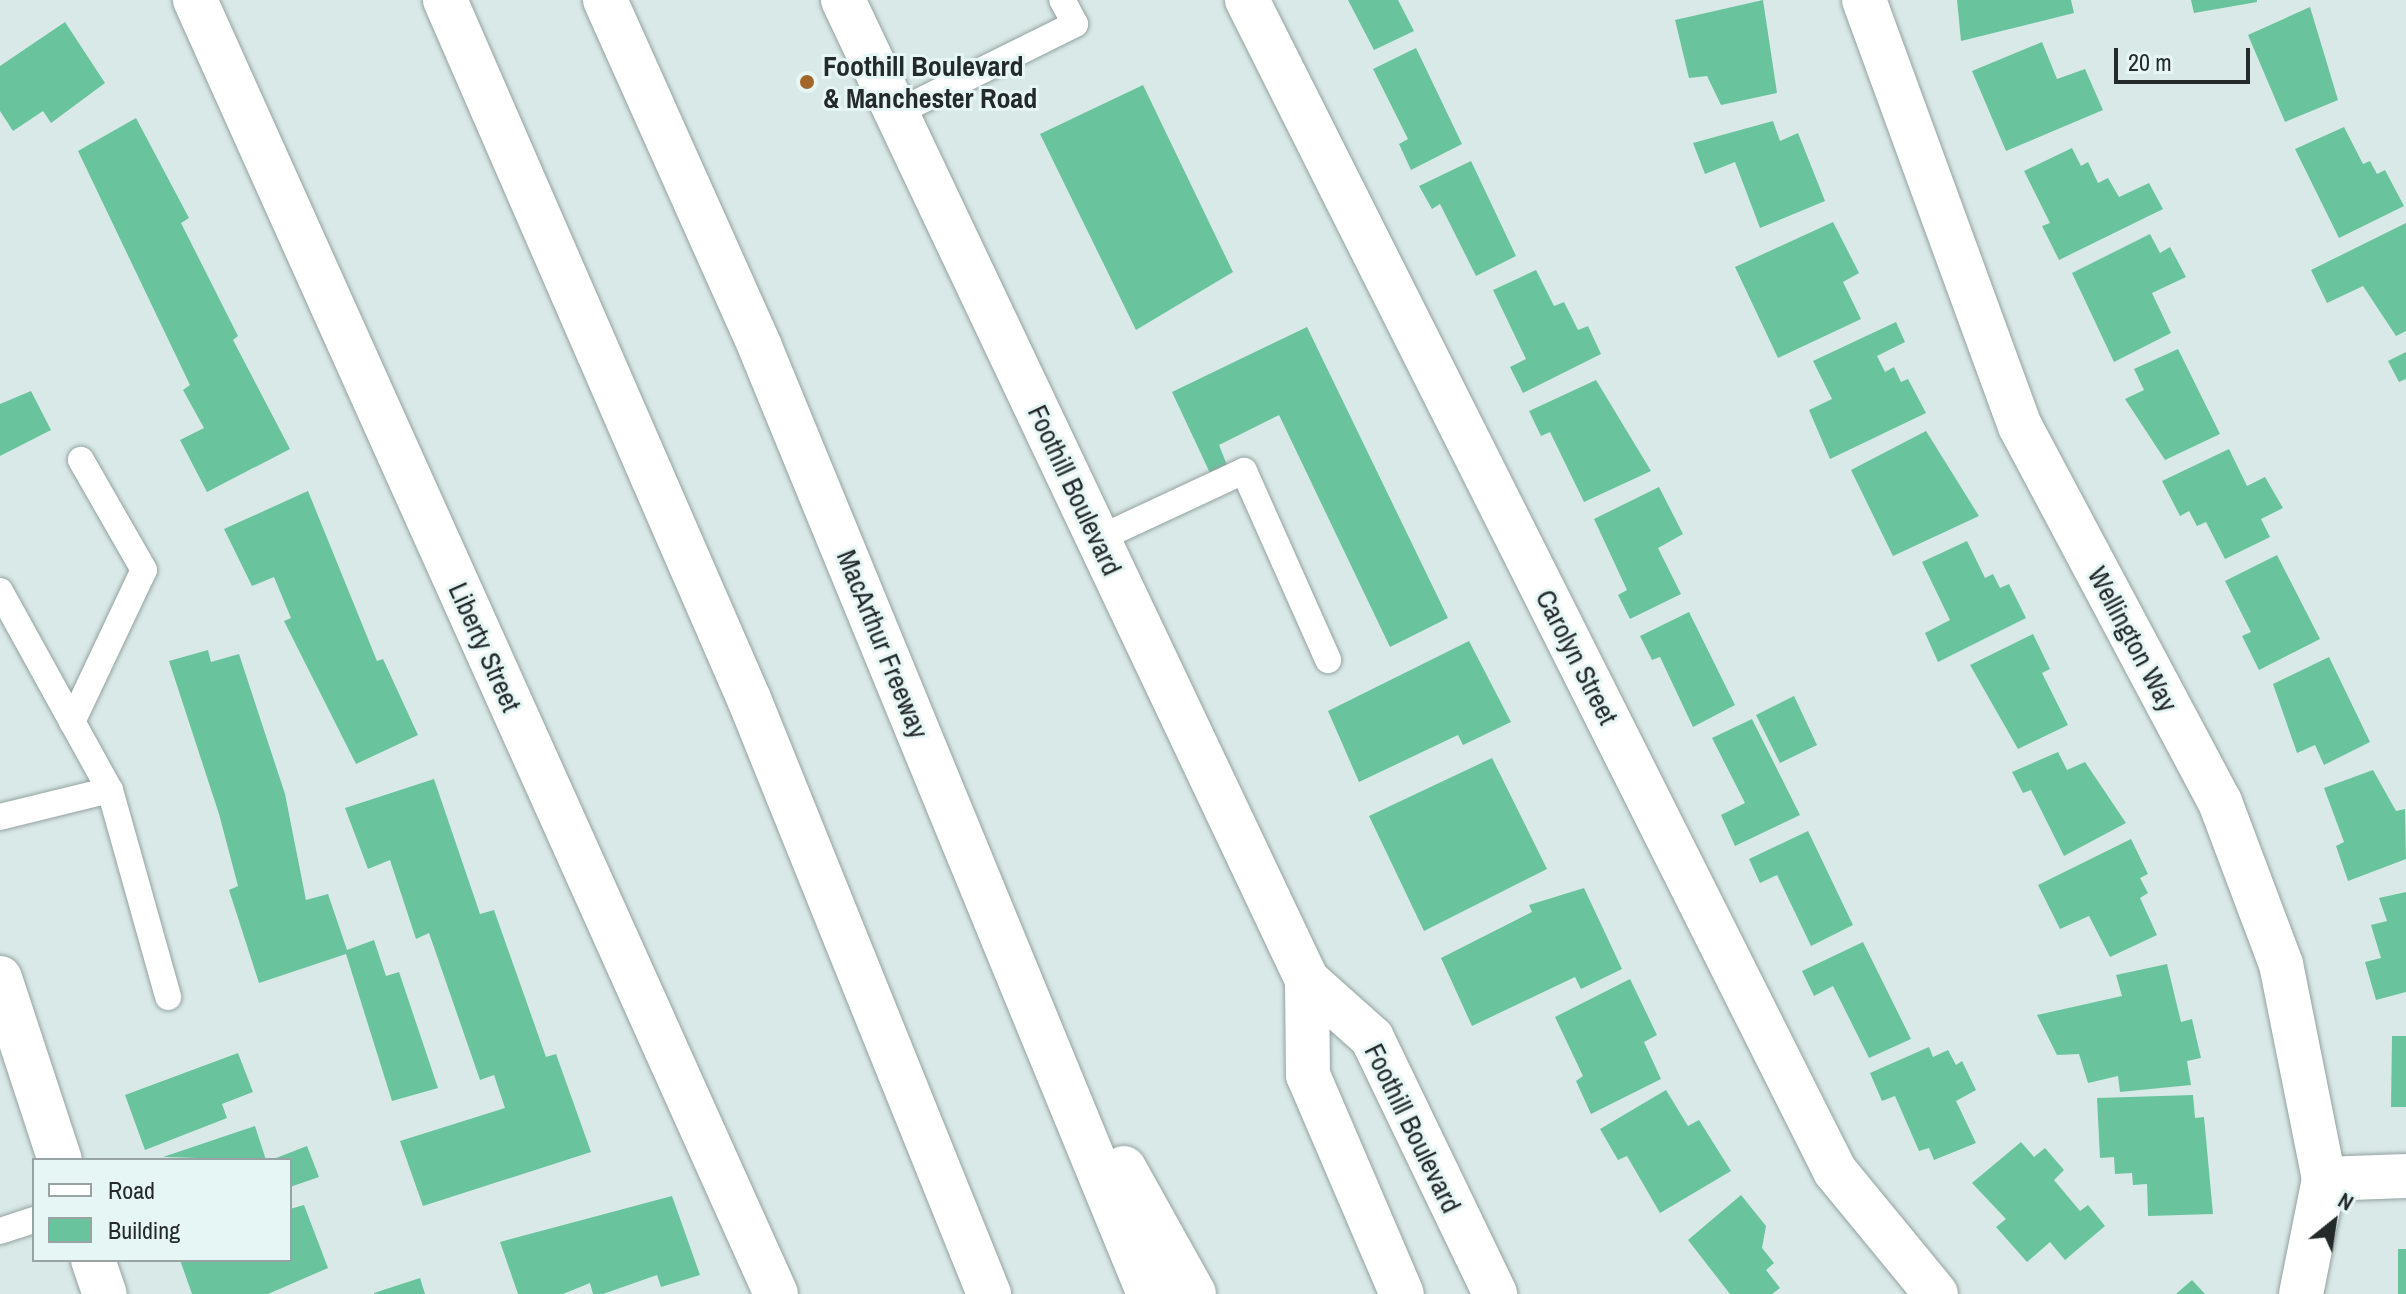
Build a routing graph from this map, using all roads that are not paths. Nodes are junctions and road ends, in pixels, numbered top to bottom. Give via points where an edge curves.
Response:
1 (195, 0) edge
2 (445, 0) edge
3 (605, 0) edge
4 (843, 0) edge
5 (1062, 0) edge
6 (1247, 0) edge
7 (1864, 0) edge
8 (896, 113) junction
9 (81, 460) dead end
10 (1098, 539) junction
11 (0, 591) edge
12 (1328, 660) dead end
13 (72, 722) junction
14 (110, 790) junction
15 (0, 817) edge
16 (0, 978) edge
17 (1307, 980) junction
18 (1028, 995) junction
19 (168, 997) dead end
20 (59, 1158) edge
21 (2406, 1176) edge
22 (2324, 1179) junction
23 (32, 1221) edge
24 (0, 1231) edge
25 (94, 1262) edge
26 (105, 1294) edge
27 (776, 1294) edge
28 (989, 1294) edge
29 (1149, 1294) edge
30 (1194, 1294) edge
31 (1402, 1294) edge
32 (1495, 1294) edge
33 (1936, 1294) edge
34 (2301, 1294) edge

1 - 27 main road, Liberty Street
2 - 28 main road via 749,699
3 - 18 main road, MacArthur Freeway via 760,347
4 - 8 main road, Foothill Boulevard
5 - 8 lane via 1075,24
6 - 33 main road, Carolyn Street via 1835,1171
7 - 22 main road, Wellington Way via 2020,426 2220,802 2281,964
8 - 10 main road, Foothill Boulevard
9 - 13 lane via 144,570
10 - 12 lane via 1244,471
10 - 17 main road, Foothill Boulevard
11 - 13 lane
13 - 14 lane
14 - 15 lane
14 - 19 lane
16 - 20 main road
17 - 31 main road, Foothill Boulevard via 1308,1075
17 - 32 main road, Foothill Boulevard via 1372,1038
18 - 29 main road, MacArthur Freeway
18 - 30 main road
21 - 22 main road
22 - 34 main road, Wellington Way
23 - 24 lane
25 - 26 main road

